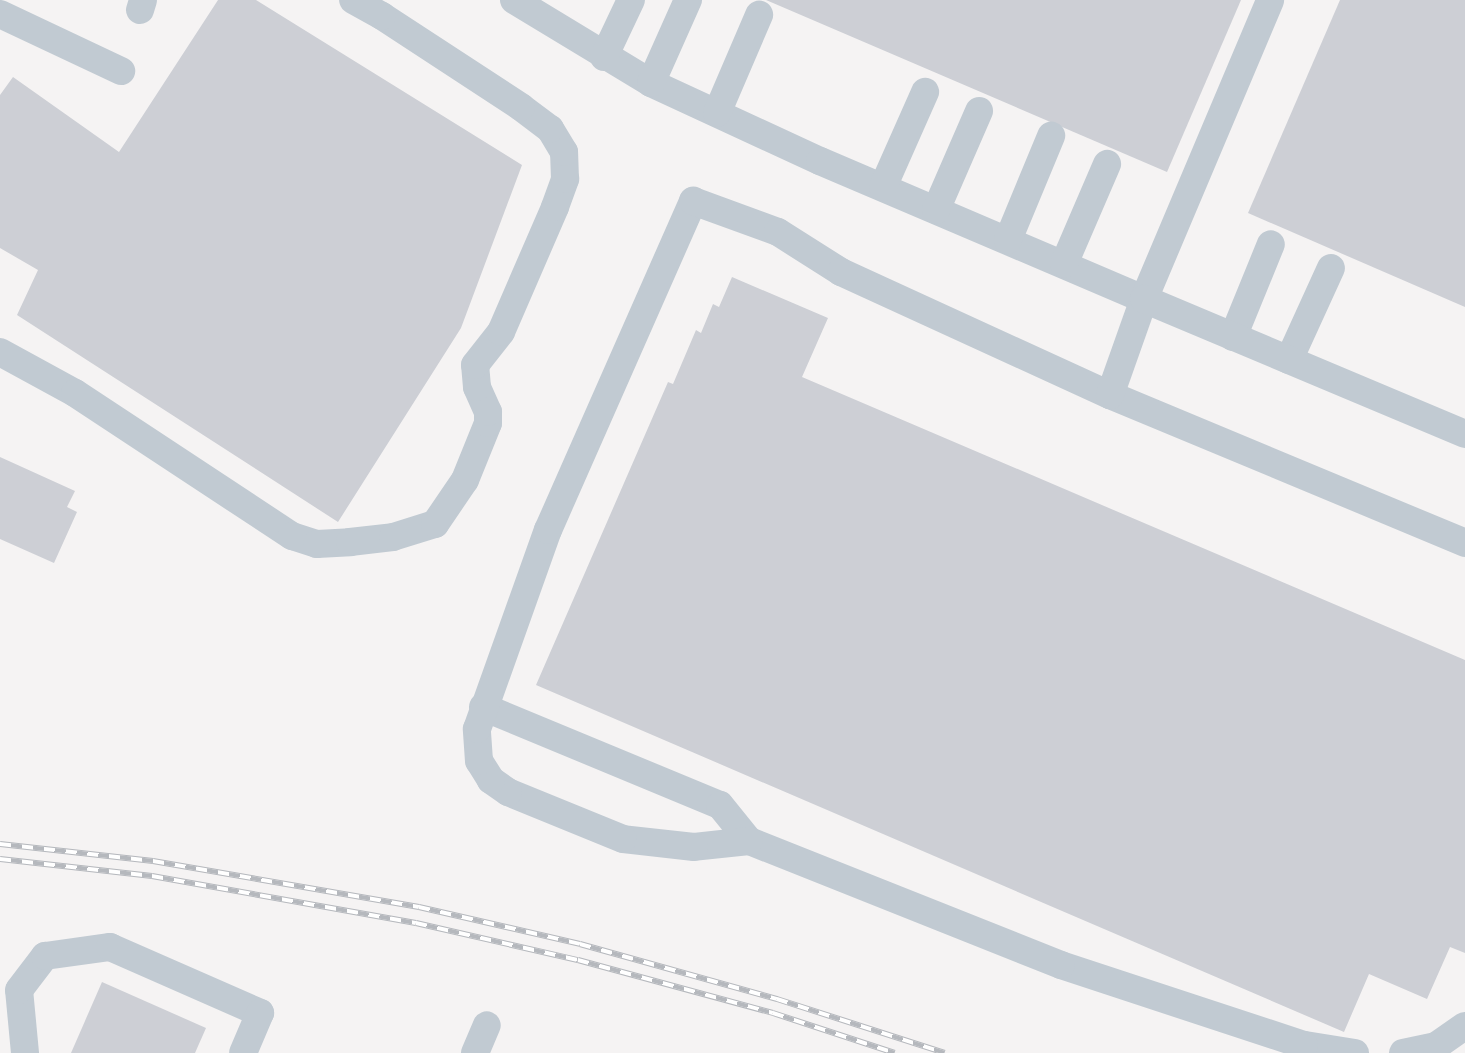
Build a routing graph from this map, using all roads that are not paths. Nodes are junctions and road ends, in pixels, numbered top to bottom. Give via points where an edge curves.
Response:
1 (352, 0) edge
2 (631, 0) edge
3 (688, 0) edge
4 (1270, 0) edge
5 (519, 1) edge
6 (0, 14) edge
7 (759, 15) dead end
8 (604, 57) junction
9 (121, 71) dead end
10 (651, 82) junction
11 (925, 92) dead end
12 (979, 112) dead end
13 (716, 113) junction
14 (1051, 136) dead end
15 (1107, 164) dead end
16 (884, 188) junction
17 (936, 210) junction
18 (1008, 240) junction
19 (1271, 244) dead end
20 (1064, 264) junction
21 (1331, 268) dead end
22 (1144, 299) junction
23 (1233, 336) junction
24 (0, 352) edge
25 (1289, 360) junction
26 (1110, 395) junction
27 (1465, 434) edge
28 (1465, 543) edge
29 (483, 707) junction
30 (749, 841) junction
31 (487, 1025) dead end
32 (1465, 1026) edge
33 (25, 1053) edge
34 (243, 1053) edge
35 (475, 1053) edge
36 (1355, 1053) edge
37 (1403, 1053) edge

1 - 24 street via 382,16 521,107 550,129 564,152 565,179 556,208 501,332 475,365 477,387 488,412 488,423 465,480 435,524 393,538 350,542 317,544 292,536 75,393
2 - 8 street
3 - 10 street
4 - 22 street
5 - 8 street
6 - 9 street
7 - 13 street
8 - 10 street
10 - 13 street
11 - 16 street
12 - 17 street
13 - 16 street
14 - 18 street
15 - 20 street
16 - 17 street
17 - 18 street
18 - 20 street
19 - 23 street
20 - 22 street
21 - 25 street
22 - 23 street
22 - 26 street
23 - 25 street
25 - 27 street
26 - 28 street
26 - 29 street via 840,272 778,232 693,201 548,530
29 - 30 street via 720,805
29 - 30 street via 477,729 479,761 491,780 508,792 622,839 694,847
30 - 36 street via 1060,966 1304,1045
31 - 35 street
32 - 37 street via 1436,1046
33 - 34 street via 19,990 45,956 110,947 260,1013

